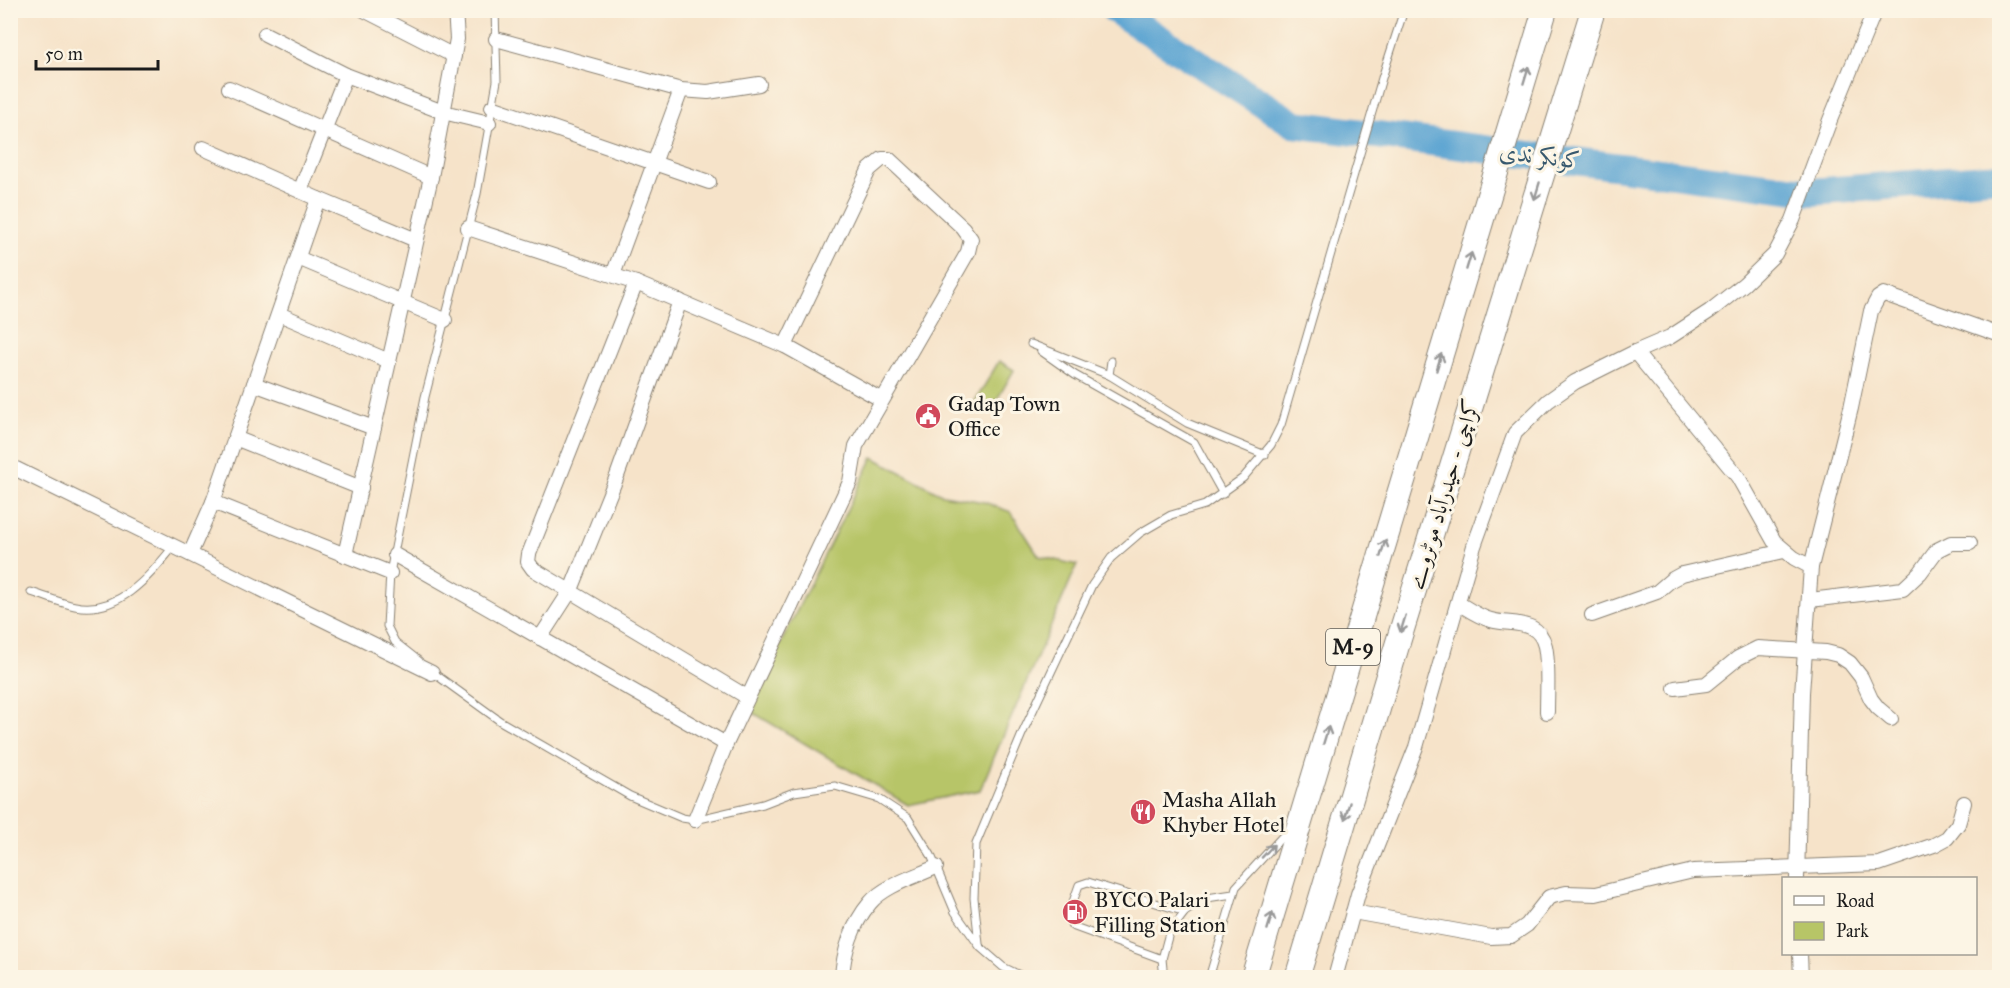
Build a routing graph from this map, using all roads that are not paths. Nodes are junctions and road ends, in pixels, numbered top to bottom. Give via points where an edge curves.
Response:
1 (364, 10) edge
2 (455, 10) edge
3 (495, 10) edge
4 (1404, 10) edge
5 (1545, 10) edge
6 (1593, 10) edge
7 (1875, 12) edge
8 (265, 34) dead end
9 (496, 39) junction
10 (454, 56) junction
11 (346, 75) junction
12 (759, 84) dead end
13 (230, 88) dead end
14 (681, 90) junction
15 (492, 106) junction
16 (443, 112) junction
17 (489, 123) junction
18 (324, 130) junction
19 (203, 148) dead end
20 (654, 164) junction
21 (430, 177) junction
22 (709, 182) dead end
23 (300, 191) junction
24 (318, 200) junction
25 (468, 228) junction
26 (416, 240) junction
27 (298, 258) junction
28 (613, 275) junction
29 (636, 283) junction
30 (680, 301) junction
31 (402, 303) junction
32 (279, 314) junction
33 (445, 320) junction
34 (2000, 335) edge
35 (785, 345) junction
36 (1635, 352) junction
37 (389, 360) junction
38 (1111, 361) dead end
39 (1109, 375) junction
40 (254, 384) junction
41 (882, 400) junction
42 (374, 428) junction
43 (236, 438) junction
44 (1264, 454) junction
45 (10, 466) edge
46 (361, 488) junction
47 (1223, 494) junction
48 (213, 502) junction
49 (1970, 543) dead end
50 (174, 546) junction
51 (1784, 551) junction
52 (190, 554) junction
53 (345, 555) junction
54 (395, 555) junction
55 (1811, 567) junction
56 (390, 573) junction
57 (571, 590) junction
58 (31, 592) dead end
59 (1810, 600) junction
60 (1458, 603) junction
61 (1592, 615) dead end
62 (540, 638) junction
63 (1805, 651) junction
64 (432, 673) junction
65 (1675, 688) dead end
66 (747, 697) junction
67 (1548, 712) dead end
68 (1891, 719) dead end
69 (726, 744) junction
70 (1964, 803) dead end
71 (1302, 815) junction
72 (695, 820) junction
73 (936, 867) junction
74 (1797, 872) edge
75 (1233, 894) junction
76 (1185, 912) junction
77 (1353, 912) junction
78 (980, 947) junction
79 (1800, 955) edge
80 (1162, 959) junction
81 (842, 978) edge
82 (1026, 978) edge
83 (1164, 978) edge
84 (1209, 978) edge
85 (1253, 978) edge
86 (1297, 978) edge
87 (1335, 978) edge
88 (1801, 978) edge

1 - 10 street
2 - 10 street
3 - 9 lane
4 - 44 lane via 1281,425
71 -> 5 highway, کراچی - حیدرآباد موٹروے / M-9
6 -> 86 highway, کراچی - حیدرآباد موٹروے / M-9
7 - 36 street via 1793,220 1775,254 1710,311 1670,337
8 - 11 street
9 - 14 street
9 - 15 lane via 497,81
10 - 16 street
11 - 16 street
11 - 18 street
12 - 14 street via 708,92
13 - 18 street
14 - 20 street
15 - 17 lane
15 - 20 street
16 - 17 street
16 - 21 street
17 - 25 lane
18 - 21 street
18 - 23 street
19 - 23 street
20 - 22 street
20 - 28 street
21 - 26 street
23 - 24 street
24 - 26 street
24 - 27 street
25 - 28 street
25 - 33 lane
26 - 31 street
27 - 31 street
27 - 32 street
28 - 29 street
29 - 30 street
29 - 57 street via 529,554 528,562 533,569
30 - 35 street
30 - 57 street
31 - 33 street
31 - 37 street
32 - 37 street
32 - 40 street
33 - 54 lane
34 - 55 street via 1902,299 1884,294 1878,298 1871,311
35 - 41 street
35 - 41 street via 869,170 882,159 889,159 971,239 968,252
36 - 51 street via 1738,477 1774,541
36 - 60 street via 1575,382 1548,401 1515,433
37 - 42 street
38 - 39 lane
39 - 44 lane via 1187,423
39 - 47 lane via 1031,344 1075,375 1194,442
40 - 42 street
40 - 43 street
41 - 66 street via 856,446 850,482
42 - 46 street
43 - 46 street
43 - 48 street
44 - 47 lane via 1244,478
45 - 50 street
46 - 53 street
47 - 78 lane via 1206,505 1171,515 1140,533 1112,558 1092,585 976,844 974,898
48 - 52 street
48 - 53 street
49 - 59 street via 1951,543 1937,550 1903,589
50 - 52 street
50 - 58 lane via 146,580 103,606 77,606
51 - 55 street
51 - 61 street via 1682,574 1657,592
52 - 64 street
53 - 56 street
54 - 56 lane
54 - 62 street
55 - 59 street
56 - 64 lane via 387,626 395,642
57 - 62 street
57 - 66 street
59 - 63 street
60 - 67 street via 1482,617 1531,626 1540,633 1545,647
60 - 77 street via 1416,747
62 - 69 street
63 - 65 street via 1758,648 1738,658 1706,684
63 - 68 street via 1838,655 1850,663 1871,699
63 - 74 street
64 - 72 lane via 500,721 630,796
66 - 69 street
69 - 72 street
70 - 74 street via 1958,825 1934,845 1879,864
75 -> 71 lane
85 -> 71 highway, کراچی - حیدرآباد موٹروے / M-9
72 - 73 lane via 763,804 794,792 835,786 879,799 908,818
73 - 78 lane via 955,912
73 - 81 street via 870,902 852,931
74 - 77 street via 1693,871 1596,894 1566,893 1549,897 1527,925 1511,936 1491,937
75 - 76 lane via 1208,898
75 - 84 lane
76 - 80 lane via 1169,933
76 - 80 lane via 1088,882 1078,885 1068,916 1072,926
77 - 87 street
78 - 82 lane via 1003,967
79 - 88 street
80 - 83 lane

